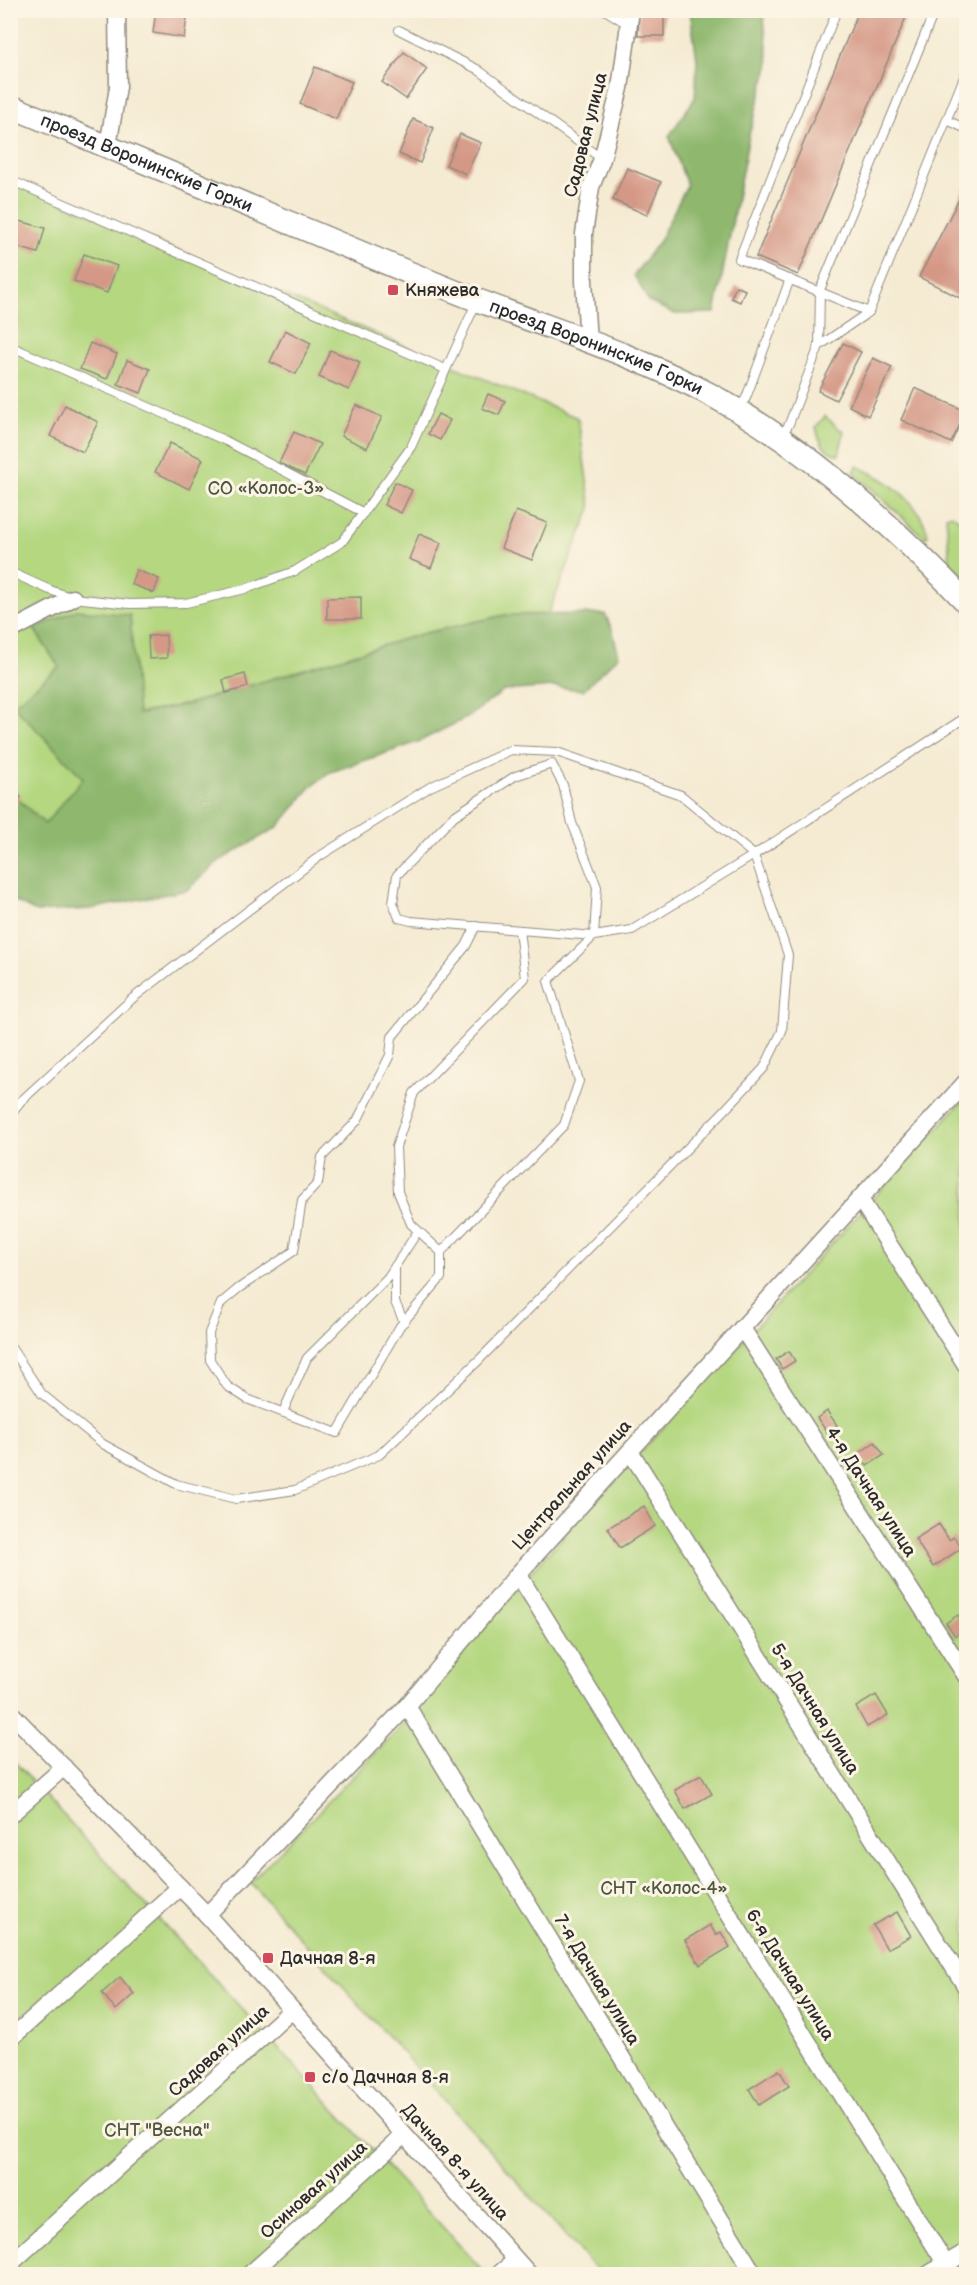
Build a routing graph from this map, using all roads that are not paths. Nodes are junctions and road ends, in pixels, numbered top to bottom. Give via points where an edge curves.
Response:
1 (117, 10) edge
2 (605, 10) edge
3 (837, 10) edge
4 (935, 10) edge
5 (630, 18) edge
6 (399, 30) dead end
7 (966, 72) edge
8 (10, 106) edge
9 (947, 120) junction
10 (966, 129) edge
11 (108, 146) junction
12 (602, 159) junction
13 (10, 180) edge
14 (790, 279) junction
15 (820, 290) junction
16 (477, 301) junction
17 (869, 312) junction
18 (588, 341) junction
19 (10, 346) edge
20 (819, 346) junction
21 (445, 369) junction
22 (737, 411) junction
23 (780, 437) junction
24 (364, 513) junction
25 (10, 572) edge
26 (73, 598) junction
27 (966, 602) edge
28 (10, 631) edge
29 (966, 717) edge
30 (557, 752) junction
31 (552, 764) junction
32 (754, 855) junction
33 (476, 926) junction
34 (519, 930) junction
35 (594, 936) junction
36 (966, 1082) edge
37 (10, 1116) edge
38 (860, 1199) junction
39 (418, 1231) junction
40 (441, 1252) junction
41 (395, 1266) junction
42 (404, 1322) junction
43 (742, 1328) junction
44 (10, 1346) edge
45 (966, 1365) edge
46 (283, 1412) junction
47 (630, 1451) junction
48 (518, 1574) junction
49 (966, 1676) edge
50 (407, 1706) junction
51 (10, 1712) edge
52 (64, 1767) junction
53 (10, 1815) edge
54 (180, 1887) junction
55 (207, 1915) junction
56 (966, 1987) edge
57 (292, 2010) junction
58 (10, 2040) edge
59 (404, 2135) junction
60 (966, 2252) edge
61 (516, 2260) junction
62 (10, 2264) edge
63 (949, 2269) edge
64 (250, 2274) edge
65 (499, 2274) edge
66 (529, 2274) edge
67 (754, 2274) edge
68 (929, 2274) edge

1 - 11 street via 118,87
2 - 5 lane
3 - 14 lane via 739,259
4 - 15 lane
5 - 12 street, Садовая улица via 620,88
6 - 12 lane via 477,69
7 - 9 lane
8 - 11 street, проезд Воронинские Горки
9 - 10 lane
9 - 17 lane
11 - 16 street, проезд Воронинские Горки
12 - 18 street, Садовая улица via 591,187 584,234
13 - 21 lane
14 - 15 lane
14 - 22 lane via 746,398
15 - 17 lane
15 - 20 lane
16 - 18 street, проезд Воронинские Горки
16 - 21 lane
17 - 20 lane
18 - 22 street, проезд Воронинские Горки via 711,395
19 - 24 lane via 226,441
20 - 23 lane via 789,424
21 - 24 lane via 411,447
22 - 23 street, проезд Воронинские Горки
23 - 27 street, проезд Воронинские Горки via 847,490
24 - 26 lane via 342,542 295,571 245,589 186,603 130,604
25 - 26 lane
26 - 28 street
29 - 32 lane
30 - 31 lane
30 - 32 lane via 681,795
30 - 37 lane via 511,750 430,787 320,856 133,998 20,1102
31 - 33 lane via 515,776 454,816 397,875 393,903 399,918
31 - 35 lane via 564,785 572,823 597,887
32 - 35 lane via 632,930
32 - 44 lane via 788,955 782,1031 764,1068 486,1352 379,1455 295,1490 236,1499 176,1484 104,1444 42,1394
33 - 34 lane
33 - 46 lane via 466,946 392,1036 390,1054 357,1121 322,1157 318,1183 302,1200 294,1251 239,1288 217,1313 209,1334 210,1360 227,1386
34 - 35 lane
34 - 39 lane via 525,978 414,1093 396,1147 398,1192 411,1224
35 - 40 lane via 548,981 579,1081 564,1125
36 - 38 street, Центральная улица
38 - 43 street, Центральная улица
38 - 45 street
39 - 40 lane
39 - 41 lane
40 - 42 lane via 441,1278
41 - 42 lane via 395,1302
41 - 46 lane via 307,1358
42 - 46 lane via 338,1433
43 - 47 street, Центральная улица
43 - 49 street, 4-я Дачная улица
47 - 48 street, Центральная улица
47 - 56 street, 5-я Дачная улица
48 - 50 street, Центральная улица
48 - 63 street, 6-я Дачная улица
50 - 55 street, Центральная улица
50 - 67 street, 7-я Дачная улица
51 - 52 street, Дачная 8-я улица
52 - 53 street
52 - 54 street, Дачная 8-я улица
54 - 55 street, Дачная 8-я улица
54 - 58 street
55 - 57 street, Дачная 8-я улица
57 - 59 street, Дачная 8-я улица
57 - 62 street, Садовая улица
59 - 61 street, Дачная 8-я улица
59 - 64 street, Осиновая улица
60 - 63 street
61 - 65 street
61 - 66 street, Дачная 8-я улица
63 - 68 street

